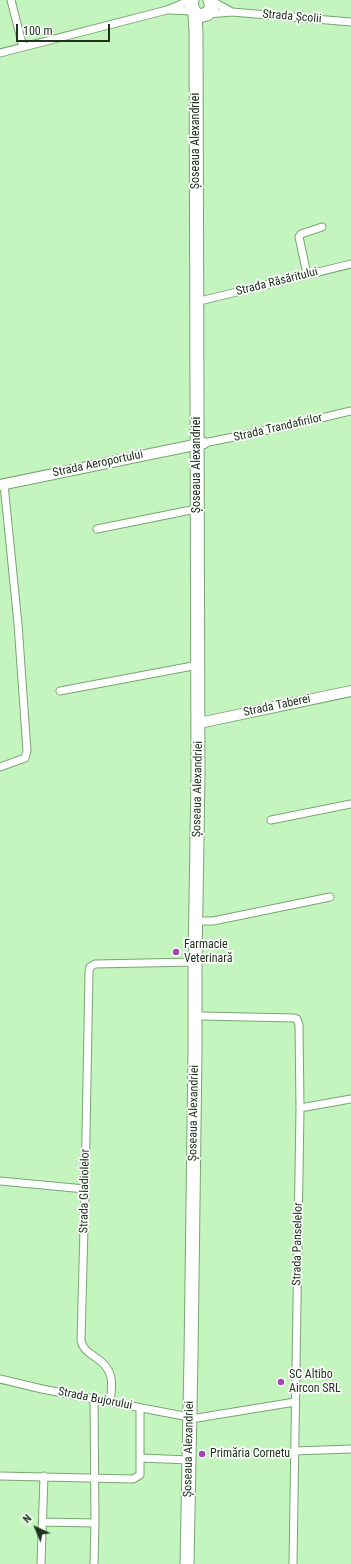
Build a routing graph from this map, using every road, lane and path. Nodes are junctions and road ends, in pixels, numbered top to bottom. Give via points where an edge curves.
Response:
1 (11, 0) edge
2 (210, 0) edge
3 (197, 9) edge
4 (167, 10) junction
5 (232, 12) junction
6 (351, 22) edge
7 (23, 47) junction
8 (0, 53) edge
9 (322, 227) dead end
10 (351, 264) edge
11 (307, 274) junction
12 (204, 300) junction
13 (351, 411) edge
14 (201, 444) junction
15 (2, 484) edge
16 (196, 509) junction
17 (97, 529) dead end
18 (198, 664) junction
19 (60, 691) dead end
20 (351, 691) edge
21 (204, 722) junction
22 (0, 767) edge
23 (351, 804) edge
24 (271, 820) dead end
25 (330, 897) dead end
26 (203, 921) junction
27 (195, 962) junction
28 (201, 1016) junction
29 (351, 1099) edge
30 (300, 1108) junction
31 (0, 1181) edge
32 (85, 1189) junction
33 (0, 1379) edge
34 (94, 1399) junction
35 (110, 1402) junction
36 (295, 1402) junction
37 (140, 1408) junction
38 (193, 1418) junction
39 (351, 1449) edge
40 (294, 1451) junction
41 (140, 1458) junction
42 (189, 1460) junction
43 (0, 1476) edge
44 (44, 1476) junction
45 (94, 1478) junction
46 (43, 1522) junction
47 (95, 1523) junction
48 (41, 1564) edge
49 (94, 1564) edge
50 (187, 1564) edge
51 (195, 1564) edge
52 (293, 1564) edge

1 - 7 street
2 - 3 highway, Șoseaua Alexandriei via 212,8
2 - 5 street, Strada Școlii
3 - 4 street
3 - 4 street
3 - 5 street, Strada Școlii
3 - 12 highway, Șoseaua Alexandriei via 203,32
3 - 14 highway, Șoseaua Alexandriei
4 - 7 street
5 - 6 street, Strada Școlii
7 - 8 street
9 - 11 street via 298,237
10 - 11 street, Strada Răsăritului
11 - 12 street, Strada Răsăritului
12 - 14 highway, Șoseaua Alexandriei
13 - 14 street, Strada Trandafirilor
14 - 15 street, Strada Aeroportului
14 - 16 highway, Șoseaua Alexandriei
14 - 21 highway, Șoseaua Alexandriei
15 - 22 street via 18,624 27,751 25,758
16 - 17 street
16 - 18 highway, Șoseaua Alexandriei
18 - 19 street
18 - 27 highway, Șoseaua Alexandriei
20 - 21 street, Strada Taberei
21 - 26 highway, Șoseaua Alexandriei
23 - 24 street
25 - 26 street
26 - 28 highway, Șoseaua Alexandriei
27 - 32 street, Strada Gladiolelor via 95,964 90,967
27 - 38 highway, Șoseaua Alexandriei
28 - 30 street, Strada Panselelor via 297,1019
28 - 38 highway, Șoseaua Alexandriei
29 - 30 street
30 - 36 street, Strada Panselelor
31 - 32 street
32 - 35 street, Strada Gladiolelor via 80,1341 83,1347 109,1370 112,1379
33 - 34 street, Strada Bujorului
34 - 35 street, Strada Bujorului
34 - 45 street
35 - 37 street, Strada Bujorului
36 - 38 street, Strada Bujorului
36 - 40 street, Strada Panselelor
37 - 38 street, Strada Bujorului
37 - 41 street
38 - 42 highway, Șoseaua Alexandriei
38 - 51 highway, Șoseaua Alexandriei
39 - 40 street
40 - 52 street, Strada Panselelor
41 - 42 street
41 - 45 street via 140,1475 136,1478
42 - 50 highway, Șoseaua Alexandriei
43 - 44 street
44 - 45 street
44 - 46 street
45 - 47 street
46 - 47 street
46 - 48 street
47 - 49 street

